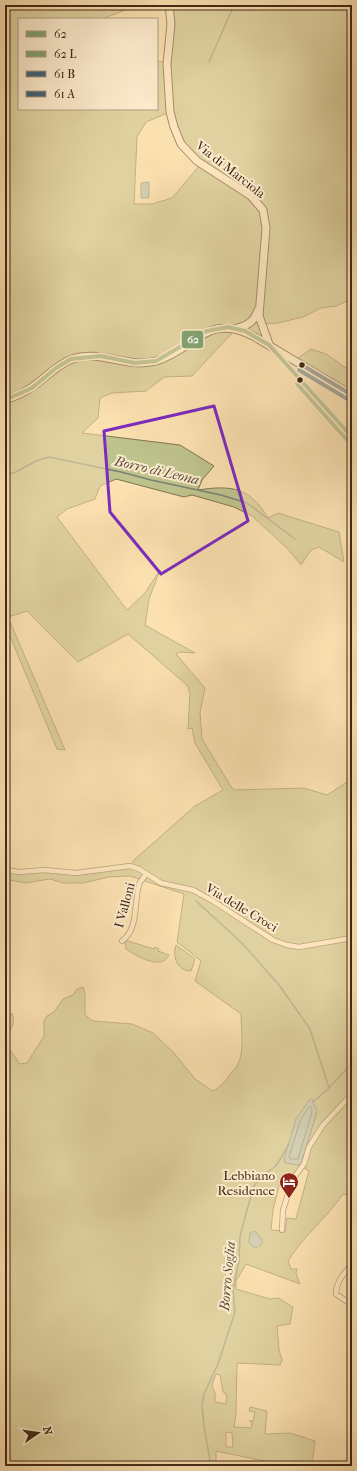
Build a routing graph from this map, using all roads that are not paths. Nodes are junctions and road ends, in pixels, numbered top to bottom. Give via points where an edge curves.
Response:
1 (169, 5) edge
2 (259, 306) junction
3 (236, 328) junction
4 (269, 345) junction
5 (352, 395) edge
6 (5, 400) edge
7 (352, 437) edge
8 (5, 870) edge
9 (146, 874) junction
10 (352, 938) edge
11 (122, 941) dead end
12 (352, 1094) edge
13 (282, 1230) dead end
14 (352, 1264) edge
15 (352, 1305) edge

1 - 2 street, Via di Marciola via 171,24 167,64 170,112 181,144 197,161 251,196 263,210 266,228
2 - 3 street, Via di Marciola via 254,320 248,325
2 - 4 street, Via di Marciola via 261,324
3 - 4 street
3 - 6 street via 207,331 156,361 135,363 101,356 72,359 56,368 32,388
4 - 5 street
4 - 7 street
8 - 9 street, Via delle Croci via 76,873 130,866
9 - 10 street, Via delle Croci via 161,883 193,890 273,940 287,945 299,948
9 - 11 street, I Valloni via 140,882 136,912 130,930
12 - 13 street via 323,1125 309,1146 304,1164 292,1179 282,1210
14 - 15 street via 338,1282 336,1294

